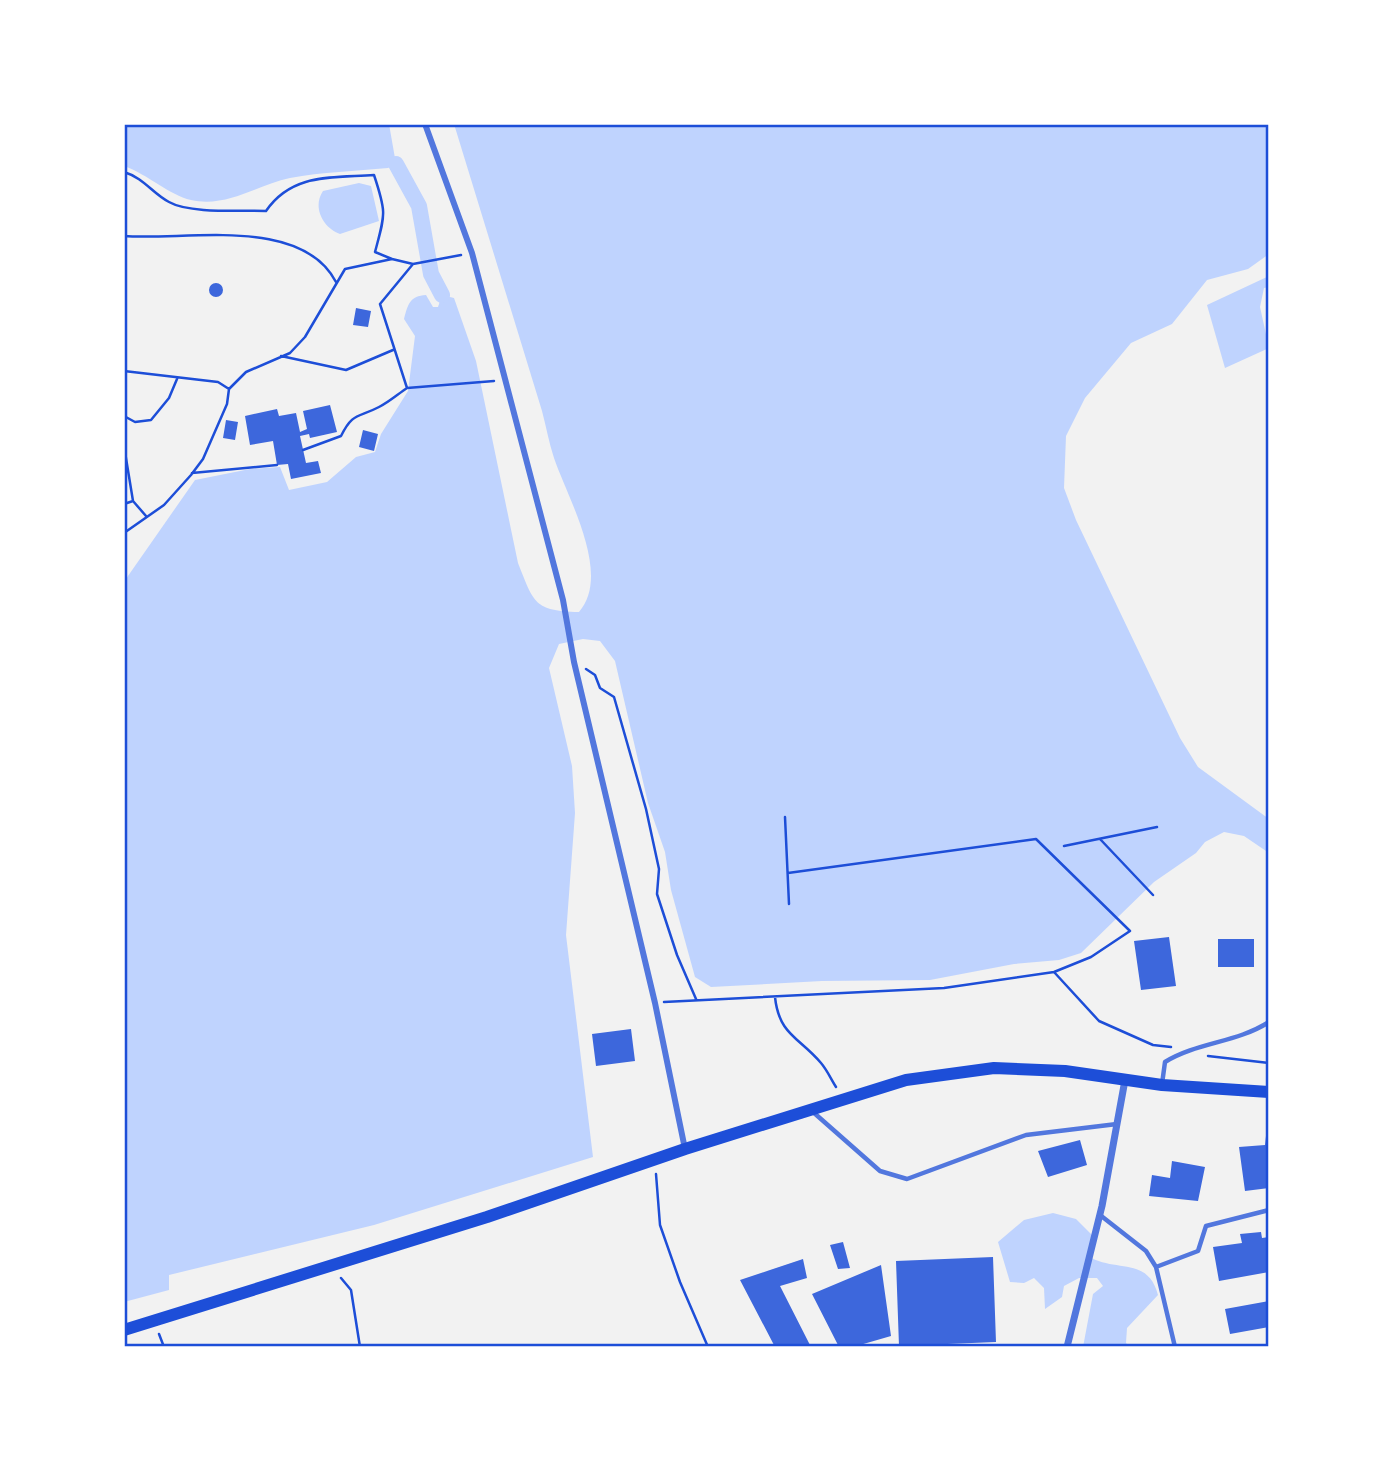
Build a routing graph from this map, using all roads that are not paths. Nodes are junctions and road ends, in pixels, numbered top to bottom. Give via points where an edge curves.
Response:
1 (425, 124) edge
2 (1269, 1022) edge
3 (1125, 1080) junction
4 (1162, 1085) junction
5 (1269, 1092) edge
6 (812, 1109) junction
7 (1117, 1124) junction
8 (685, 1149) junction
9 (1269, 1210) edge
10 (1100, 1214) junction
11 (1156, 1267) junction
12 (124, 1330) edge
13 (1067, 1347) edge
14 (1175, 1347) edge

1 - 8 street via 472,253 563,600
2 - 4 lane via 1251,1034 1185,1049 1165,1062
3 - 4 main road
3 - 6 main road via 1065,1071 994,1069 906,1080
3 - 7 street
4 - 5 main road
6 - 7 lane via 880,1171 907,1178 1026,1135
6 - 8 main road
7 - 10 street
8 - 12 main road
9 - 11 lane via 1206,1226 1198,1251
10 - 11 lane via 1146,1251
10 - 13 street
11 - 14 lane

